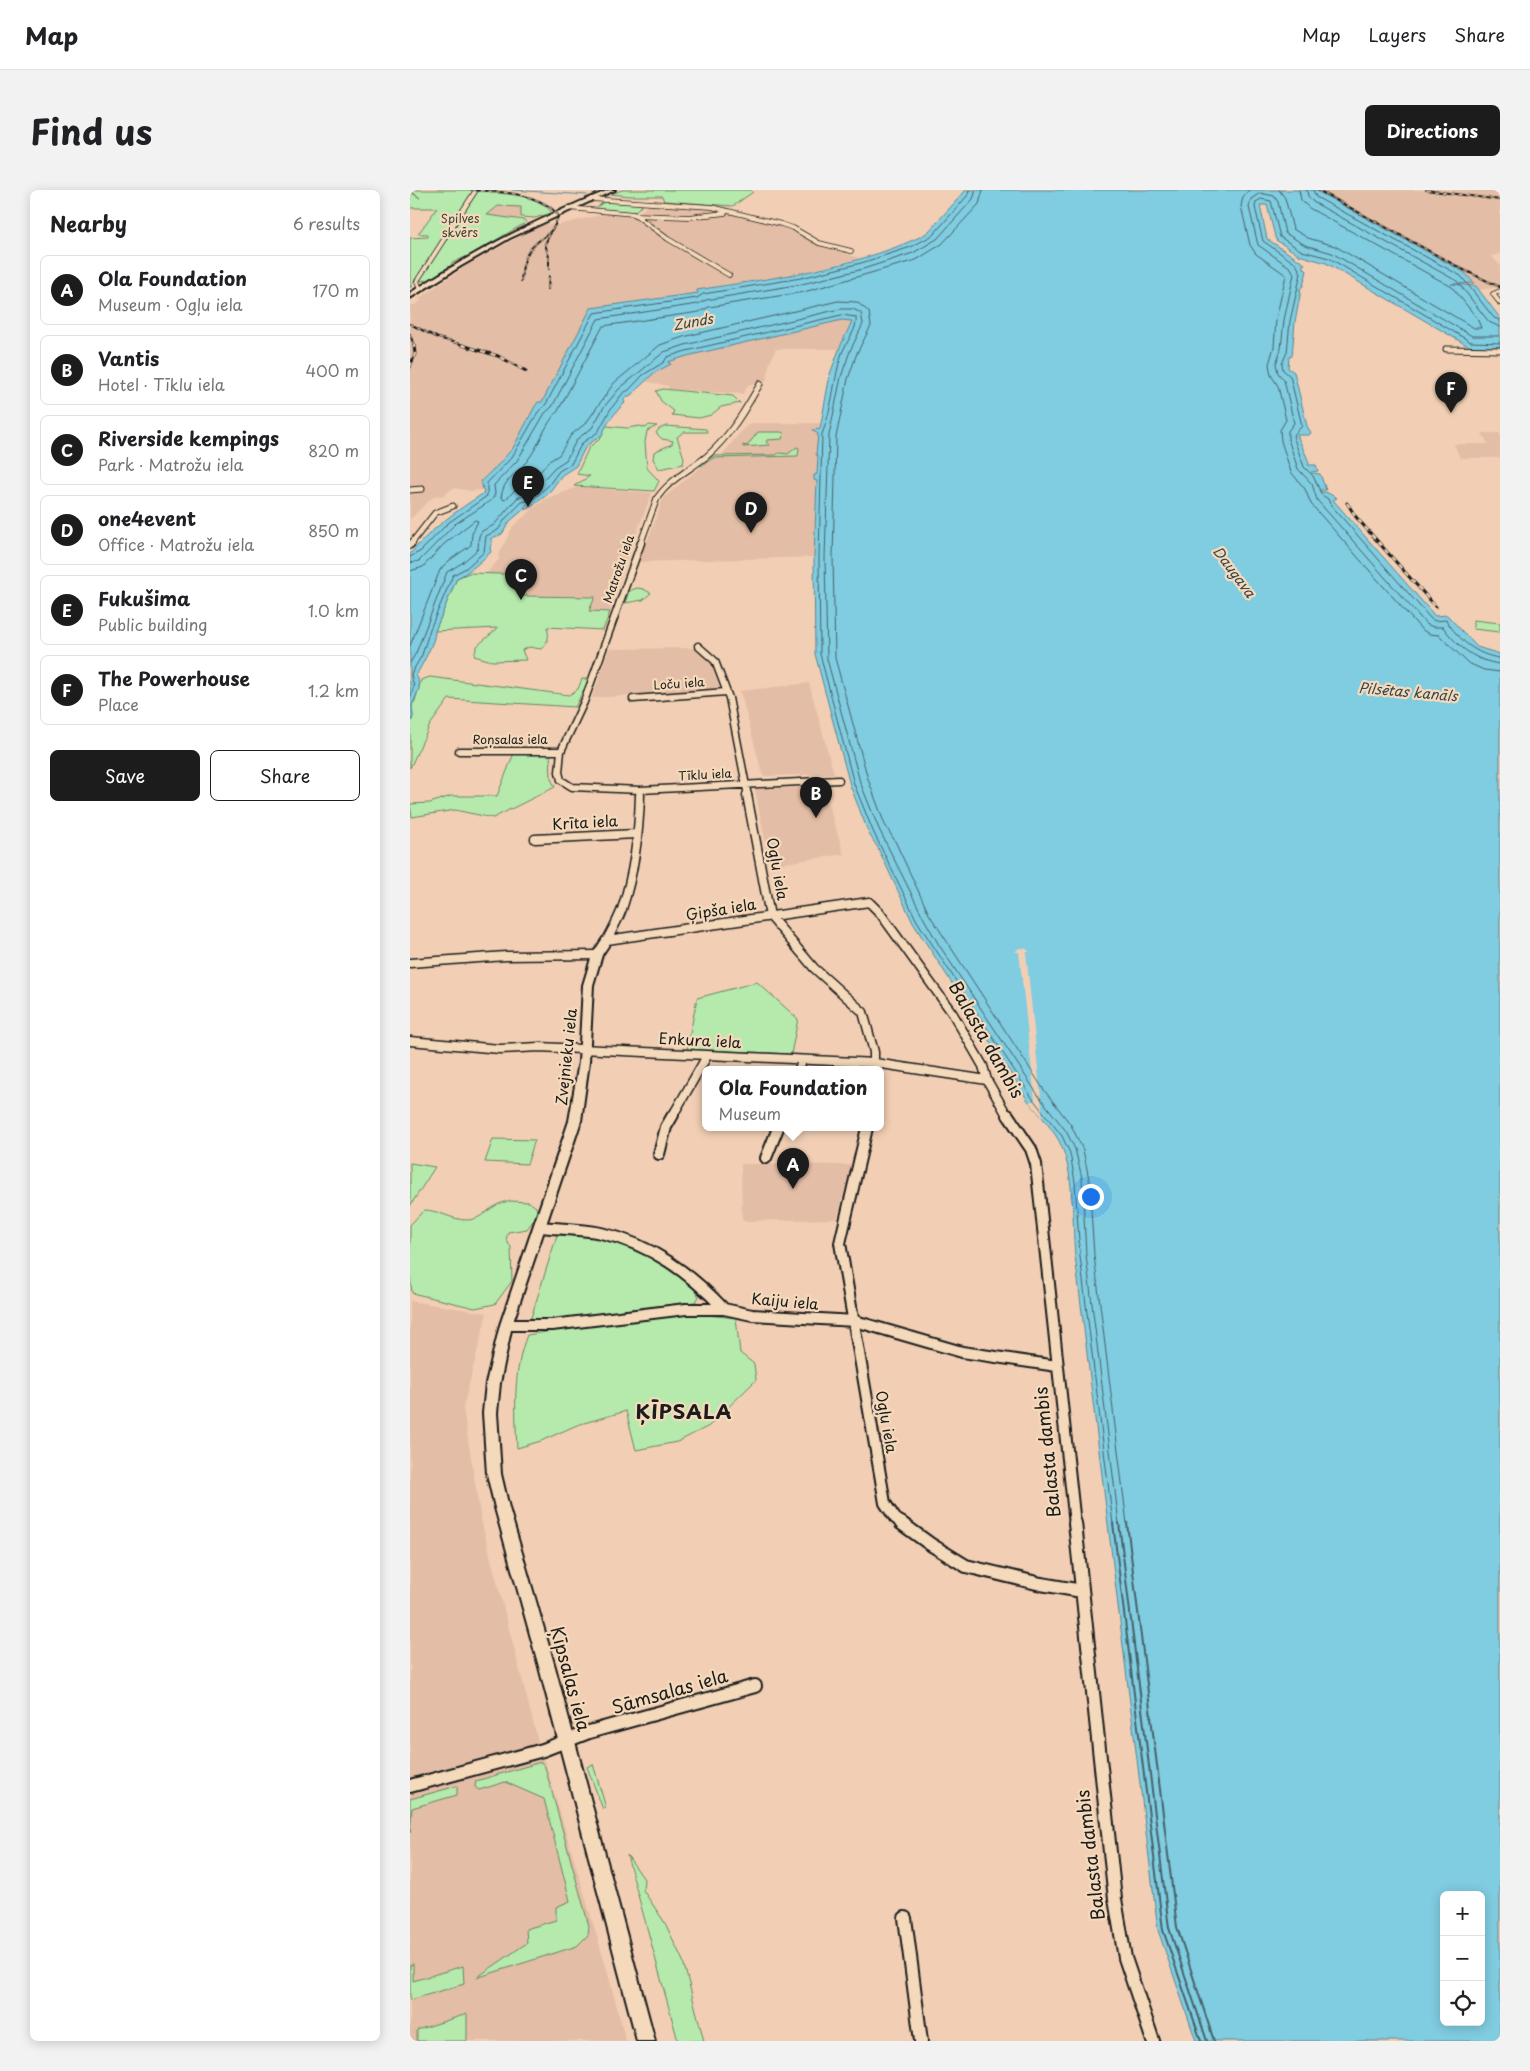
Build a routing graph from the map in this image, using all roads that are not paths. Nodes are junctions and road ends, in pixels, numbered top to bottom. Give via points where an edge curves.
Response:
1 (476, 190) edge
2 (613, 190) edge
3 (591, 198) junction
4 (650, 202) junction
5 (568, 208) junction
6 (730, 212) junction
7 (635, 214) junction
8 (646, 224) joint
9 (851, 251) dead end
10 (729, 275) dead end
11 (420, 289) junction
12 (1500, 291) edge
13 (410, 296) edge
14 (1500, 303) edge
15 (1446, 349) dead end
16 (1500, 350) edge
17 (760, 384) dead end
18 (422, 489) dead end
19 (410, 490) edge
20 (453, 506) dead end
21 (410, 544) edge
22 (698, 646) dead end
23 (726, 692) junction
24 (633, 699) dead end
25 (459, 751) dead end
26 (561, 751) junction
27 (839, 780) dead end
28 (746, 784) junction
29 (572, 787) joint
30 (640, 790) junction
31 (636, 834) junction
32 (535, 839) dead end
33 (869, 902) joint
34 (770, 916) junction
35 (607, 940) junction
36 (597, 955) junction
37 (410, 963) edge
38 (410, 1041) edge
39 (584, 1049) junction
40 (707, 1056) junction
41 (802, 1060) junction
42 (800, 1066) edge
43 (874, 1066) edge
44 (884, 1067) edge
45 (987, 1080) junction
46 (777, 1131) edge
47 (866, 1131) edge
48 (659, 1154) dead end
49 (766, 1158) dead end
50 (540, 1227) junction
51 (724, 1310) junction
52 (855, 1321) junction
53 (506, 1325) junction
54 (1057, 1366) junction
55 (1082, 1591) junction
56 (755, 1686) dead end
57 (566, 1741) junction
58 (410, 1786) edge
59 (905, 1918) dead end
60 (646, 2041) edge
61 (921, 2041) edge
62 (1153, 2041) edge

1 - 11 street via 418,281
2 - 3 main road
3 - 4 street
3 - 5 main road
4 - 6 street via 712,207
4 - 7 street
5 - 7 street
5 - 11 main road via 520,229
6 - 7 street via 689,217
6 - 9 street via 781,224 819,243
7 - 8 street
8 - 10 street
11 - 13 main road
12 - 14 street via 1494,294
15 - 16 street
17 - 26 street, Matrožu iela via 734,429 657,498 584,702
18 - 19 street
20 - 21 street via 435,513
22 - 23 street, Ogļu iela via 715,661
23 - 24 street, Loču iela
23 - 28 street, Ogļu iela
25 - 26 street, Roņsalas iela
26 - 29 street, Matrožu iela via 561,780
27 - 28 street, Tīklu iela
28 - 30 street, Tīklu iela
28 - 34 street, Ogļu iela
29 - 30 street, Tīklu iela
30 - 31 street, Zvejnieku iela
31 - 32 street, Krīta iela
31 - 35 street, Zvejnieku iela via 622,908
33 - 34 street, Ģipša iela
33 - 45 street, Balasta dambis via 954,1014 983,1066
34 - 35 street, Ģipša iela
34 - 43 street, Ogļu iela via 809,963 864,1012 874,1052
35 - 36 street, Zvejnieku iela
36 - 37 street via 506,956
36 - 39 street, Zvejnieku iela via 588,985
38 - 39 street, Enkura iela via 500,1049
39 - 40 street, Enkura iela
39 - 50 street, Zvejnieku iela via 574,1127
40 - 41 street, Enkura iela
40 - 48 street via 666,1127
41 - 42 street
41 - 43 street, Enkura iela
44 - 45 street, Enkura iela
45 - 54 street, Balasta dambis via 1031,1149 1036,1164
46 - 49 street
47 - 52 street, Ogļu iela via 840,1243
50 - 51 street via 608,1234 653,1251 705,1288
50 - 53 street, Zvejnieku iela
51 - 52 street, Kaiju iela via 752,1315
51 - 53 street, Kaiju iela via 686,1310 552,1325
52 - 54 street, Kaiju iela via 962,1352
52 - 55 street, Ogļu iela via 885,1503 895,1518 966,1566
53 - 57 street, Ķīpsalas iela via 490,1413 494,1474
54 - 55 street, Balasta dambis
55 - 62 street, Balasta dambis via 1120,1932 1132,1982
56 - 57 street, Sāmsalas iela
57 - 58 street, Sāmsalas iela
57 - 60 street, Ķīpsalas iela
59 - 61 street

